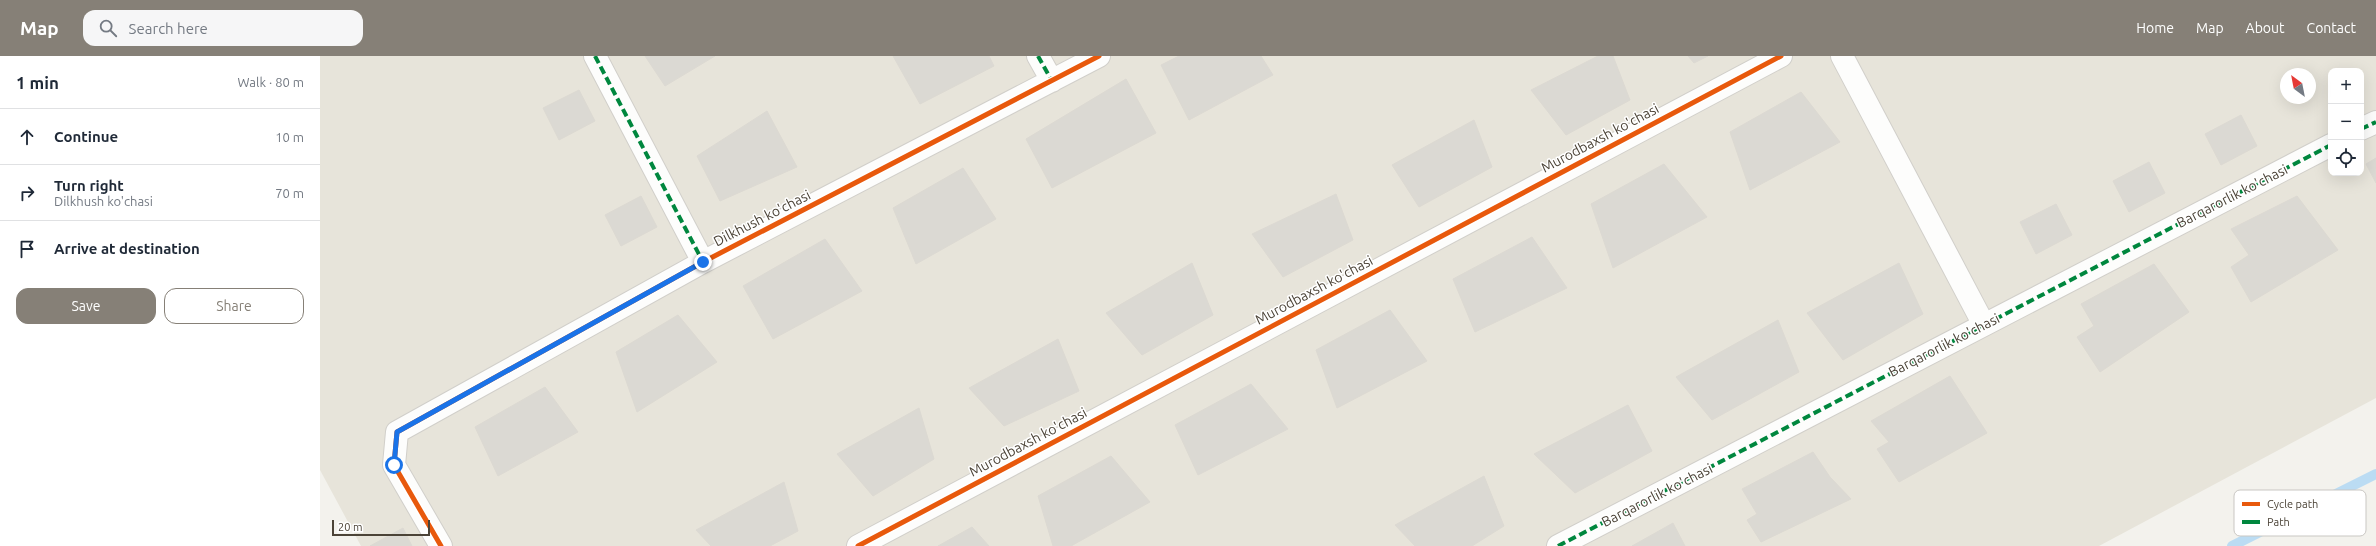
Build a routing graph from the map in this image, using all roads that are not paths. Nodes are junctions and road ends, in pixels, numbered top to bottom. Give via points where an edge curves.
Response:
1 (594, 56) edge
2 (1038, 56) edge
3 (1099, 56) edge
4 (1781, 56) edge
5 (1842, 56) edge
6 (1052, 81) junction
7 (2376, 122) edge
8 (2364, 128) edge
9 (2328, 147) edge
10 (703, 262) junction
11 (1984, 325) junction
12 (440, 546) edge
13 (858, 546) edge
14 (1558, 546) edge

1 - 10 street
2 - 6 street
3 - 6 street, Dilkhush ko'chasi
4 - 13 street, Murodbaxsh ko'chasi
5 - 11 street
6 - 10 street, Dilkhush ko'chasi
7 - 8 street
9 - 11 street, Barqarorlik ko'chasi
10 - 12 street, Dilkhush ko'chasi via 397,432 394,465
11 - 14 street, Barqarorlik ko'chasi

